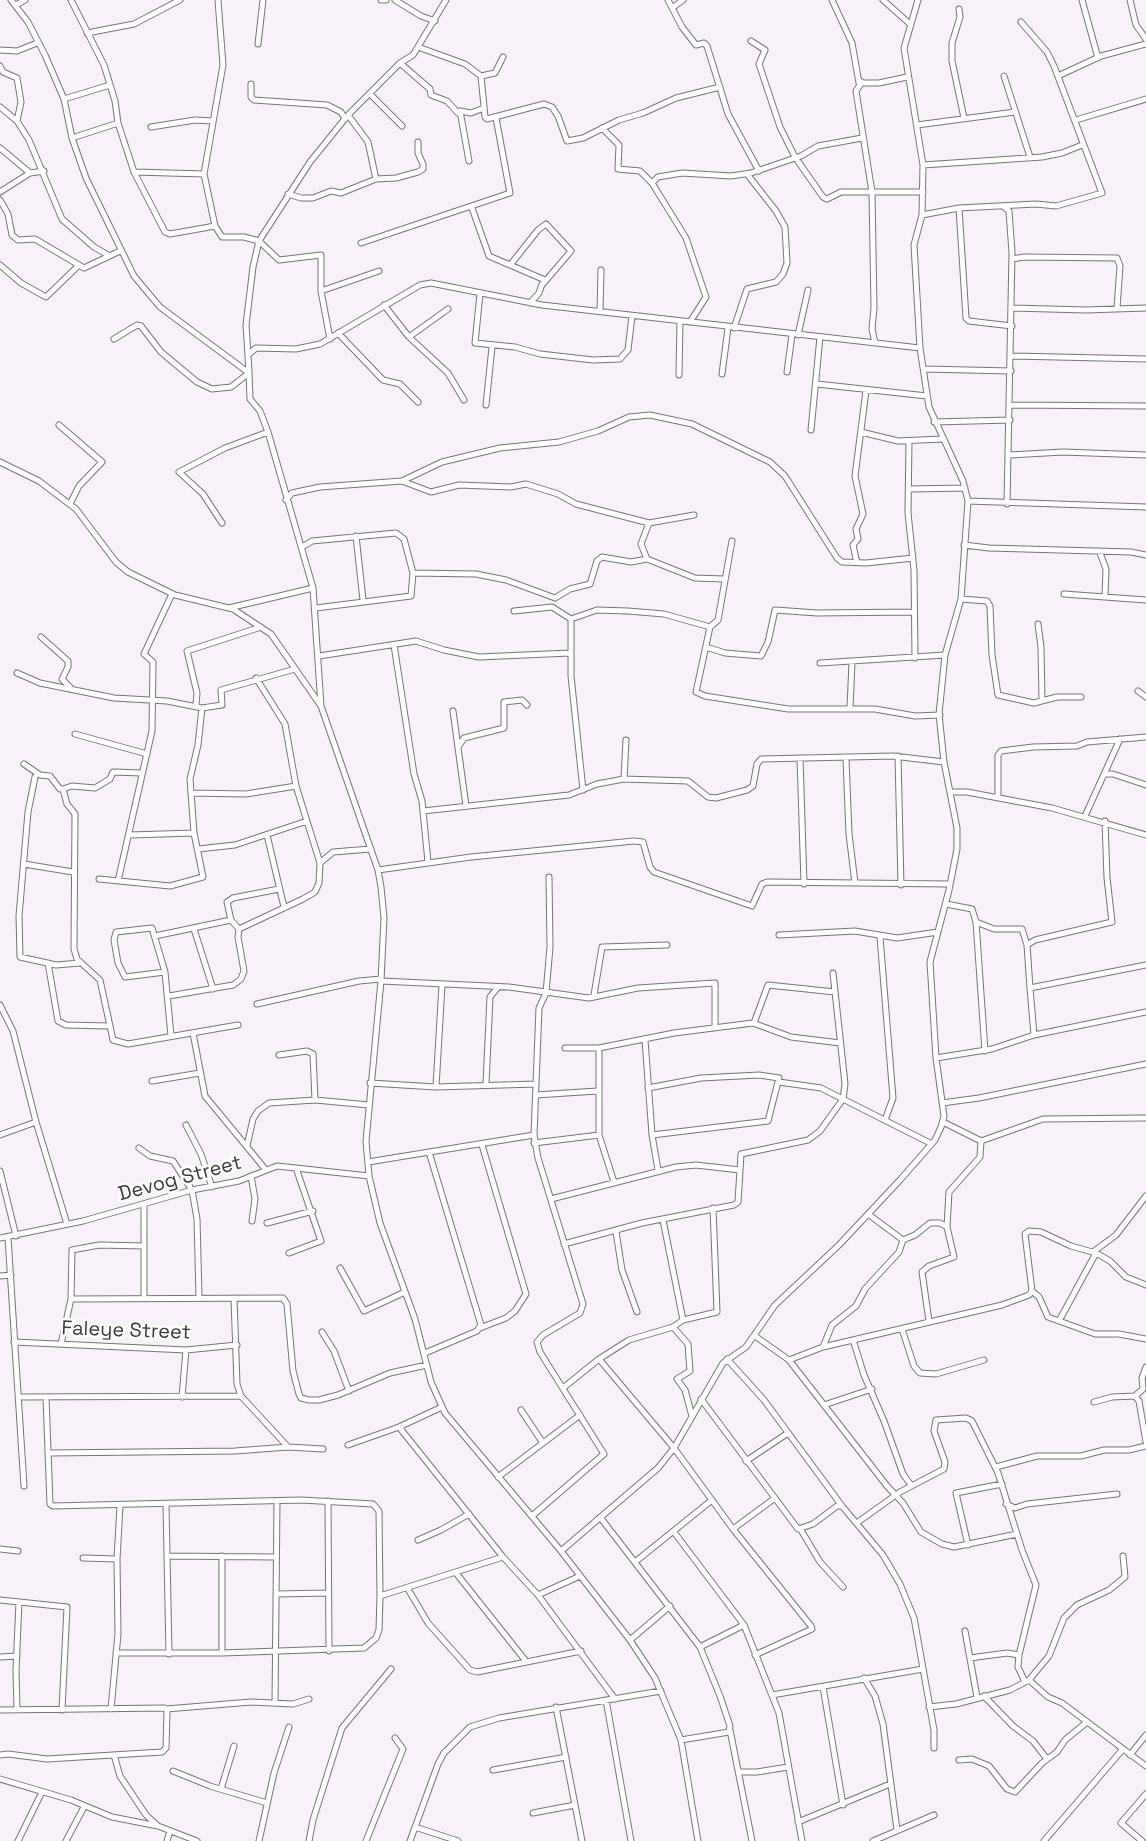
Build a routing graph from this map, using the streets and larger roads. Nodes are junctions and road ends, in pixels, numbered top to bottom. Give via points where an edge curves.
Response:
1 (11, 0) edge
2 (25, 0) edge
3 (71, 0) edge
4 (180, 0) edge
5 (218, 0) edge
6 (263, 0) edge
7 (381, 0) edge
8 (386, 0) edge
9 (395, 0) edge
10 (446, 0) edge
11 (668, 0) edge
12 (683, 0) edge
13 (832, 0) edge
14 (884, 0) edge
15 (918, 0) edge
16 (1082, 0) edge
17 (1130, 0) edge
18 (16, 5) junction
19 (672, 8) junction
20 (959, 9) dead end
21 (435, 21) junction
22 (1022, 22) dead end
23 (910, 24) junction
24 (87, 33) junction
25 (1146, 39) edge
26 (751, 40) dead end
27 (37, 43) junction
28 (258, 44) dead end
29 (1146, 44) edge
30 (418, 47) junction
31 (0, 50) edge
32 (503, 57) dead end
33 (1098, 58) junction
34 (400, 63) junction
35 (0, 66) edge
36 (482, 76) junction
37 (1004, 76) dead end
38 (1058, 76) junction
39 (907, 77) junction
40 (862, 82) junction
41 (251, 84) dead end
42 (110, 85) junction
43 (720, 87) junction
44 (370, 94) junction
45 (64, 99) junction
46 (1146, 99) edge
47 (0, 107) edge
48 (484, 108) junction
49 (460, 111) junction
50 (1015, 111) junction
51 (346, 117) junction
52 (496, 118) junction
53 (964, 118) junction
54 (1076, 120) junction
55 (17, 121) junction
56 (213, 121) junction
57 (118, 123) junction
58 (917, 125) junction
59 (402, 126) dead end
60 (151, 127) dead end
61 (602, 128) junction
62 (72, 138) junction
63 (862, 138) junction
64 (418, 142) dead end
65 (1082, 145) junction
66 (0, 148) edge
67 (1030, 157) junction
68 (795, 158) junction
69 (469, 161) dead end
70 (923, 165) junction
71 (44, 171) junction
72 (759, 171) junction
73 (134, 172) junction
74 (30, 173) junction
75 (204, 174) junction
76 (747, 174) junction
77 (376, 179) junction
78 (652, 183) junction
79 (0, 192) edge
80 (872, 192) junction
81 (923, 192) junction
82 (288, 194) junction
83 (0, 200) edge
84 (472, 208) junction
85 (959, 208) junction
86 (1011, 208) junction
87 (922, 215) junction
88 (215, 226) junction
89 (259, 241) junction
90 (361, 243) dead end
91 (120, 251) junction
92 (108, 255) junction
93 (1012, 260) junction
94 (511, 264) junction
95 (0, 266) edge
96 (78, 266) junction
97 (601, 270) dead end
98 (379, 271) dead end
99 (543, 282) junction
100 (808, 290) dead end
101 (321, 291) junction
102 (539, 293) junction
103 (480, 294) junction
104 (530, 303) junction
105 (384, 305) junction
106 (542, 305) junction
107 (1012, 308) junction
108 (1117, 308) junction
109 (1146, 308) edge
110 (448, 309) dead end
111 (600, 311) junction
112 (632, 316) junction
113 (680, 321) junction
114 (690, 321) junction
115 (1012, 326) junction
116 (731, 328) junction
117 (338, 333) junction
118 (795, 335) junction
119 (409, 337) junction
120 (820, 337) junction
121 (114, 339) dead end
122 (330, 339) junction
123 (875, 343) junction
124 (492, 346) junction
125 (920, 348) junction
126 (248, 355) junction
127 (1012, 356) junction
128 (1146, 359) edge
129 (925, 369) junction
130 (1011, 371) junction
131 (787, 372) dead end
132 (249, 373) junction
133 (722, 374) dead end
134 (679, 375) dead end
135 (817, 384) junction
136 (866, 391) junction
137 (927, 396) junction
138 (465, 400) dead end
139 (418, 402) dead end
140 (486, 405) dead end
141 (1010, 405) junction
142 (1146, 406) edge
143 (1010, 420) junction
144 (934, 422) junction
145 (59, 424) dead end
146 (811, 430) dead end
147 (268, 432) junction
148 (861, 432) junction
149 (942, 439) junction
150 (909, 441) junction
151 (1010, 455) junction
152 (1146, 455) edge
153 (0, 462) edge
154 (402, 481) junction
155 (965, 488) junction
156 (910, 489) junction
157 (286, 500) junction
158 (968, 501) junction
159 (70, 504) junction
160 (1007, 504) junction
161 (1146, 507) edge
162 (694, 515) dead end
163 (222, 523) dead end
164 (649, 523) junction
165 (356, 536) junction
166 (732, 541) dead end
167 (964, 545) junction
168 (302, 548) junction
169 (1100, 553) junction
170 (1146, 555) edge
171 (913, 558) junction
172 (647, 559) junction
173 (857, 563) junction
174 (412, 573) junction
175 (724, 579) junction
176 (313, 588) junction
177 (172, 594) junction
178 (1064, 594) dead end
179 (1105, 596) junction
180 (961, 599) junction
181 (363, 600) junction
182 (1146, 600) edge
183 (229, 608) junction
184 (316, 609) junction
185 (514, 611) dead end
186 (914, 612) junction
187 (572, 619) junction
188 (1038, 624) dead end
189 (261, 627) junction
190 (710, 627) junction
191 (41, 637) dead end
192 (394, 645) junction
193 (706, 647) junction
194 (570, 653) junction
195 (945, 655) junction
196 (319, 656) junction
197 (915, 658) junction
198 (852, 662) junction
199 (820, 663) dead end
200 (295, 669) junction
201 (17, 673) dead end
202 (256, 678) junction
203 (71, 688) junction
204 (1138, 691) dead end
205 (1044, 694) junction
206 (1081, 697) dead end
207 (1146, 697) edge
208 (1049, 699) junction
209 (1042, 701) junction
210 (151, 702) junction
211 (527, 705) dead end
212 (321, 706) junction
213 (199, 707) junction
214 (850, 708) junction
215 (453, 711) dead end
216 (940, 715) junction
217 (75, 734) dead end
218 (1146, 737) edge
219 (1120, 739) junction
220 (626, 740) dead end
221 (458, 747) junction
222 (147, 754) junction
223 (898, 756) junction
224 (800, 758) junction
225 (846, 759) junction
226 (944, 762) junction
227 (24, 764) dead end
228 (142, 773) junction
229 (1105, 774) junction
230 (35, 777) dead end
231 (624, 779) junction
232 (1146, 785) edge
233 (296, 786) junction
234 (63, 789) junction
235 (582, 790) junction
236 (952, 792) junction
237 (191, 793) junction
238 (998, 798) junction
239 (466, 806) junction
240 (423, 811) junction
241 (1086, 816) junction
242 (307, 821) junction
243 (1105, 821) junction
244 (194, 833) junction
245 (130, 835) junction
246 (267, 835) junction
247 (1146, 835) edge
248 (198, 849) junction
249 (370, 849) junction
250 (428, 862) junction
251 (320, 863) junction
252 (24, 864) junction
253 (378, 870) junction
254 (73, 872) junction
255 (549, 878) dead end
256 (99, 879) dead end
257 (118, 881) junction
258 (855, 883) junction
259 (950, 884) junction
260 (804, 885) junction
261 (901, 885) junction
262 (279, 889) junction
263 (946, 904) junction
264 (284, 907) junction
265 (231, 920) junction
266 (976, 922) junction
267 (194, 928) junction
268 (239, 929) junction
269 (938, 932) junction
270 (779, 935) dead end
271 (155, 936) junction
272 (880, 937) junction
273 (667, 945) dead end
274 (1027, 945) junction
275 (48, 963) junction
276 (80, 963) junction
277 (1146, 965) edge
278 (165, 972) junction
279 (833, 973) dead end
280 (381, 980) junction
281 (442, 985) junction
282 (498, 987) junction
283 (1030, 988) junction
284 (213, 989) junction
285 (836, 992) junction
286 (546, 993) junction
287 (594, 995) junction
288 (169, 996) junction
289 (257, 1004) dead end
290 (0, 1005) edge
291 (1146, 1012) edge
292 (754, 1023) junction
293 (238, 1025) dead end
294 (109, 1026) junction
295 (715, 1028) junction
296 (193, 1033) junction
297 (1034, 1035) junction
298 (171, 1036) junction
299 (645, 1040) junction
300 (840, 1043) junction
301 (565, 1048) dead end
302 (599, 1048) junction
303 (985, 1051) junction
304 (279, 1055) dead end
305 (936, 1058) junction
306 (1146, 1064) edge
307 (200, 1073) junction
308 (153, 1081) dead end
309 (779, 1082) junction
310 (370, 1083) junction
311 (486, 1084) junction
312 (536, 1084) junction
313 (436, 1087) junction
314 (648, 1088) junction
315 (597, 1091) junction
316 (536, 1095) junction
317 (843, 1099) junction
318 (315, 1100) junction
319 (942, 1103) junction
320 (369, 1105) junction
321 (1146, 1119) edge
322 (885, 1120) junction
323 (36, 1122) junction
324 (943, 1122) junction
325 (186, 1125) dead end
326 (0, 1135) edge
327 (652, 1135) junction
328 (534, 1136) junction
329 (599, 1136) junction
330 (981, 1141) junction
331 (534, 1143) junction
332 (482, 1144) junction
333 (932, 1144) junction
334 (248, 1146) junction
335 (139, 1148) dead end
336 (429, 1152) junction
337 (368, 1162) junction
338 (296, 1168) junction
339 (266, 1170) junction
340 (658, 1170) junction
341 (740, 1170) junction
342 (0, 1171) edge
343 (251, 1176) junction
344 (369, 1176) junction
345 (614, 1182) junction
346 (2, 1186) edge
347 (212, 1187) junction
348 (192, 1190) junction
349 (1146, 1196) edge
350 (551, 1199) junction
351 (144, 1204) junction
352 (713, 1208) junction
353 (313, 1211) junction
354 (868, 1214) junction
355 (663, 1220) junction
356 (252, 1221) dead end
357 (267, 1223) dead end
358 (67, 1224) junction
359 (947, 1227) junction
360 (616, 1232) junction
361 (16, 1236) junction
362 (0, 1238) edge
363 (8, 1238) junction
364 (903, 1240) junction
365 (564, 1244) junction
366 (144, 1246) junction
367 (1095, 1252) junction
368 (289, 1253) dead end
369 (340, 1268) dead end
370 (11, 1275) junction
371 (0, 1276) edge
372 (1146, 1285) edge
373 (1032, 1291) junction
374 (405, 1292) junction
375 (199, 1297) junction
376 (144, 1298) junction
377 (234, 1298) junction
378 (71, 1299) junction
379 (636, 1312) dead end
380 (684, 1320) junction
381 (929, 1321) junction
382 (1059, 1321) junction
383 (673, 1327) junction
384 (480, 1328) junction
385 (902, 1329) junction
386 (322, 1332) dead end
387 (755, 1336) junction
388 (1146, 1340) edge
389 (853, 1341) junction
390 (14, 1342) junction
391 (61, 1344) junction
392 (237, 1345) junction
393 (823, 1347) junction
394 (186, 1350) junction
395 (425, 1353) junction
396 (599, 1359) junction
397 (727, 1359) junction
398 (789, 1360) junction
399 (984, 1360) dead end
400 (427, 1365) junction
401 (1146, 1367) edge
402 (563, 1388) junction
403 (872, 1389) junction
404 (349, 1391) junction
405 (241, 1396) junction
406 (1135, 1396) junction
407 (19, 1397) junction
408 (46, 1397) junction
409 (182, 1397) junction
410 (701, 1399) junction
411 (1094, 1402) dead end
412 (824, 1405) junction
413 (442, 1407) junction
414 (521, 1410) dead end
415 (580, 1415) junction
416 (692, 1416) junction
417 (399, 1427) junction
418 (788, 1433) junction
419 (543, 1443) junction
420 (1146, 1444) edge
421 (348, 1445) dead end
422 (288, 1447) junction
423 (674, 1448) junction
424 (323, 1449) dead end
425 (49, 1453) junction
426 (746, 1461) junction
427 (996, 1467) junction
428 (498, 1477) junction
429 (1002, 1484) junction
430 (911, 1485) junction
431 (24, 1486) dead end
432 (896, 1494) junction
433 (1117, 1494) dead end
434 (775, 1498) junction
435 (712, 1500) junction
436 (277, 1502) junction
437 (328, 1502) junction
438 (1006, 1504) junction
439 (166, 1505) junction
440 (120, 1506) junction
441 (842, 1506) junction
442 (469, 1514) junction
443 (532, 1516) junction
444 (600, 1517) junction
445 (858, 1522) junction
446 (733, 1528) junction
447 (801, 1530) junction
448 (674, 1532) junction
449 (1017, 1534) junction
450 (418, 1540) dead end
451 (968, 1545) junction
452 (0, 1549) edge
453 (18, 1551) dead end
454 (561, 1551) junction
455 (169, 1556) junction
456 (222, 1556) junction
457 (1123, 1556) dead end
458 (276, 1557) junction
459 (503, 1557) junction
460 (83, 1558) dead end
461 (117, 1559) junction
462 (635, 1562) junction
463 (456, 1573) junction
464 (580, 1576) junction
465 (843, 1587) dead end
466 (408, 1589) junction
467 (328, 1593) junction
468 (276, 1594) junction
469 (538, 1595) junction
470 (380, 1596) junction
471 (0, 1600) edge
472 (19, 1602) junction
473 (670, 1606) junction
474 (744, 1625) junction
475 (964, 1631) dead end
476 (630, 1640) junction
477 (700, 1647) junction
478 (328, 1651) junction
479 (581, 1651) junction
480 (276, 1652) junction
481 (116, 1653) junction
482 (222, 1653) junction
483 (170, 1654) junction
484 (755, 1655) junction
485 (1019, 1655) junction
486 (17, 1656) junction
487 (0, 1657) edge
488 (970, 1658) junction
489 (525, 1660) junction
490 (391, 1669) dead end
491 (923, 1669) junction
492 (864, 1678) junction
493 (1027, 1681) junction
494 (823, 1687) junction
495 (661, 1691) junction
496 (772, 1695) junction
497 (984, 1696) junction
498 (977, 1697) junction
499 (309, 1699) dead end
500 (615, 1699) junction
501 (606, 1700) junction
502 (275, 1703) junction
503 (556, 1707) junction
504 (929, 1707) junction
505 (111, 1709) junction
506 (166, 1709) junction
507 (0, 1710) edge
508 (17, 1710) junction
509 (62, 1710) junction
510 (1087, 1722) junction
511 (289, 1727) dead end
512 (730, 1730) junction
513 (1146, 1735) edge
514 (394, 1738) dead end
515 (681, 1740) junction
516 (234, 1746) dead end
517 (934, 1748) dead end
518 (1123, 1749) junction
519 (0, 1755) edge
520 (114, 1755) junction
521 (1130, 1755) junction
522 (566, 1757) junction
523 (1047, 1759) junction
524 (959, 1760) dead end
525 (1146, 1766) edge
526 (788, 1767) junction
527 (493, 1770) dead end
528 (173, 1771) dead end
529 (739, 1772) junction
530 (0, 1779) edge
531 (890, 1784) junction
532 (221, 1789) junction
533 (42, 1792) junction
534 (1146, 1794) edge
535 (267, 1803) junction
536 (575, 1805) junction
537 (843, 1805) junction
538 (84, 1806) junction
539 (533, 1813) dead end
540 (934, 1815) dead end
541 (798, 1822) junction
542 (158, 1826) junction
543 (415, 1827) junction
544 (897, 1830) junction
545 (170, 1831) junction
546 (18, 1841) edge
547 (66, 1841) edge
548 (166, 1841) edge
549 (196, 1841) edge
550 (259, 1841) edge
551 (309, 1841) edge
552 (366, 1841) edge
553 (410, 1841) edge
554 (458, 1841) edge
555 (582, 1841) edge
556 (631, 1841) edge
557 (698, 1841) edge
558 (752, 1841) edge
559 (802, 1841) edge
560 (873, 1841) edge
561 (1044, 1841) edge
562 (1142, 1841) edge

1 - 18 street
2 - 18 street
3 - 24 street
4 - 24 street via 135,24
5 - 56 street via 223,62
6 - 28 street
7 - 8 street
9 - 21 street
10 - 21 street
11 - 19 street
12 - 19 street
13 - 40 street via 852,44 857,81
14 - 23 street
15 - 23 street
16 - 33 street
17 - 25 street via 1136,25
18 - 27 street
19 - 43 street via 696,45 706,44
20 - 53 street via 952,61
21 - 30 street
22 - 38 street via 1047,52
23 - 39 street via 904,48
24 - 42 street
26 - 68 street via 765,50 759,64 763,80
27 - 31 street via 17,51
27 - 45 street
29 - 33 street
30 - 34 street
30 - 36 street via 465,64
32 - 36 street via 495,73
33 - 38 street
34 - 44 street
34 - 49 street via 430,89 431,95
35 - 55 street via 3,72 18,78 21,102
36 - 48 street
37 - 50 street
38 - 54 street
39 - 40 street
39 - 58 street
40 - 63 street via 856,89
41 - 51 street via 254,100 327,105
42 - 45 street
42 - 57 street
43 - 61 street via 676,98
43 - 72 street via 728,114
44 - 51 street
44 - 59 street
45 - 62 street
46 - 54 street
47 - 55 street
48 - 49 street via 471,113
48 - 52 street via 488,119
49 - 69 street
50 - 53 street
50 - 67 street
51 - 77 street via 368,142
51 - 82 street
52 - 61 street via 544,104 558,116 567,141
52 - 84 street via 511,191
53 - 58 street
54 - 65 street
55 - 71 street
56 - 60 street
56 - 75 street
57 - 62 street
57 - 73 street
58 - 70 street
61 - 78 street via 619,145 618,169 640,171
62 - 91 street
63 - 68 street via 818,146
63 - 80 street
64 - 77 street via 423,169 396,178
65 - 67 street via 1062,153
65 - 86 street via 1101,195 1056,206
66 - 74 street
67 - 70 street
68 - 72 street
68 - 80 street via 825,198 841,192
70 - 81 street
71 - 74 street
71 - 92 street via 62,219
72 - 76 street
73 - 75 street
73 - 88 street via 167,234
74 - 79 street
75 - 88 street
76 - 78 street via 682,172 658,177
76 - 116 street via 785,227 787,263 776,282 747,289
77 - 82 street via 341,193 331,190 313,198
78 - 114 street via 683,232 706,294
80 - 81 street
80 - 123 street
81 - 87 street
82 - 89 street
83 - 96 street via 14,238 39,240
84 - 90 street
84 - 94 street via 489,256
85 - 86 street
85 - 87 street
85 - 115 street via 966,318
86 - 93 street
87 - 125 street via 914,255
88 - 89 street via 222,237
89 - 101 street via 279,260 321,255
89 - 126 street via 246,325
91 - 92 street
91 - 132 street via 150,299
92 - 96 street via 88,267
93 - 107 street
93 - 108 street via 1117,258
94 - 99 street
94 - 99 street via 546,224 571,251
95 - 96 street via 46,297
97 - 111 street
98 - 101 street
99 - 102 street
100 - 118 street
101 - 122 street
102 - 104 street
102 - 106 street
103 - 104 street
103 - 105 street via 431,283
103 - 124 street via 474,339 476,343
104 - 106 street
105 - 117 street
105 - 119 street
106 - 111 street
107 - 108 street
107 - 115 street
108 - 109 street
110 - 119 street
111 - 112 street
112 - 113 street
112 - 124 street via 626,356 616,360
113 - 114 street
113 - 134 street
114 - 116 street
115 - 127 street
116 - 118 street
116 - 133 street
117 - 122 street
117 - 139 street via 382,380 400,384
118 - 120 street
118 - 131 street
119 - 138 street via 448,373
120 - 123 street
120 - 135 street
121 - 132 street via 141,326 171,362 212,389 231,387
122 - 126 street via 296,349 256,348
123 - 125 street
124 - 140 street
125 - 129 street
126 - 132 street
127 - 128 street
127 - 130 street
129 - 130 street
129 - 137 street
130 - 141 street
132 - 147 street via 250,399 260,411
135 - 136 street
135 - 146 street
136 - 137 street
136 - 148 street
137 - 144 street
141 - 142 street
141 - 143 street
143 - 144 street
143 - 151 street
144 - 149 street
145 - 159 street via 102,462 79,486
147 - 157 street
147 - 163 street via 180,470
148 - 150 street
148 - 173 street via 855,476 863,514 853,545
149 - 150 street
149 - 155 street
150 - 156 street
151 - 152 street
151 - 160 street
153 - 159 street via 39,481
154 - 157 street via 320,487 292,493
154 - 164 street via 431,492 459,485 526,484 576,504
154 - 173 street via 427,468 474,454 560,442 636,416 667,417 692,424 770,462 785,476 837,558
155 - 156 street
155 - 158 street
156 - 171 street via 908,515
157 - 168 street
158 - 160 street
158 - 167 street
159 - 177 street via 116,562 143,582
160 - 161 street
162 - 164 street
164 - 172 street via 641,544
165 - 168 street via 312,541
165 - 174 street via 402,535
165 - 181 street
166 - 175 street
167 - 169 street
167 - 180 street
168 - 176 street
169 - 170 street
169 - 179 street via 1106,569
171 - 173 street
171 - 186 street
172 - 174 street via 631,562 600,558 590,584 555,598 476,574
172 - 175 street via 695,578
174 - 181 street via 411,596
175 - 190 street via 718,620
176 - 183 street
176 - 184 street
177 - 183 street
177 - 210 street via 144,654 153,662
178 - 179 street
179 - 182 street
180 - 195 street
180 - 209 street via 987,601 990,606 996,693 1034,703
181 - 184 street
183 - 189 street
184 - 196 street
185 - 187 street via 552,607
186 - 193 street via 774,610 761,656
186 - 197 street
187 - 190 street via 597,610 628,610 664,614
187 - 194 street
188 - 205 street
189 - 200 street via 278,641
189 - 213 street via 187,651
190 - 193 street
191 - 203 street via 68,661 62,679
192 - 194 street via 425,642 479,657
192 - 196 street
192 - 240 street
193 - 214 street via 695,690 699,694 788,709
194 - 235 street
195 - 197 street
195 - 216 street
196 - 212 street
197 - 198 street
198 - 199 street
198 - 214 street
200 - 202 street
200 - 212 street
201 - 203 street via 40,683
202 - 213 street via 221,690 222,705
202 - 233 street via 285,724
203 - 210 street
204 - 207 street
205 - 208 street
205 - 209 street
206 - 208 street
208 - 209 street
210 - 213 street
210 - 222 street via 152,731
211 - 221 street via 522,700 504,702 504,728 464,738
212 - 249 street
213 - 237 street
214 - 216 street
215 - 221 street
216 - 226 street
217 - 222 street
218 - 219 street
219 - 229 street
219 - 238 street via 1001,752
220 - 231 street
221 - 239 street
222 - 228 street
223 - 225 street
223 - 226 street
223 - 261 street
224 - 225 street
224 - 231 street via 759,760 753,786 716,798 708,797 684,780
224 - 260 street
225 - 258 street
226 - 236 street
227 - 234 street via 40,775 50,776
228 - 234 street via 113,772 110,779 95,788
228 - 245 street
229 - 232 street
229 - 241 street
230 - 252 street
231 - 235 street
233 - 237 street via 246,794
233 - 242 street
234 - 254 street via 75,814
235 - 239 street via 569,795
236 - 238 street
236 - 259 street via 957,849
237 - 244 street
238 - 241 street
239 - 240 street
240 - 250 street
241 - 243 street
242 - 246 street
242 - 251 street
243 - 247 street
243 - 274 street via 1112,922
244 - 245 street
244 - 248 street
245 - 257 street
246 - 248 street via 235,845
246 - 262 street
248 - 257 street via 204,875 200,879 170,886
249 - 251 street via 333,852
249 - 253 street
250 - 253 street
250 - 260 street via 639,841 645,846 654,872 748,906 753,904 763,883
251 - 264 street via 318,888
252 - 254 street
252 - 275 street via 20,957
253 - 280 street via 384,918
254 - 276 street via 75,949
255 - 286 street
256 - 257 street
258 - 260 street
258 - 261 street
259 - 261 street
259 - 263 street
262 - 264 street
262 - 265 street via 233,898 227,902
263 - 266 street via 972,909
263 - 269 street
264 - 268 street
265 - 267 street
265 - 268 street
266 - 274 street via 994,929 1022,929
266 - 303 street
267 - 271 street
267 - 284 street
268 - 284 street via 243,975 233,985
269 - 272 street
269 - 305 street via 929,966
270 - 272 street via 855,931
271 - 278 street
271 - 278 street via 149,927 116,932 118,963 128,978
272 - 322 street via 894,1098
273 - 287 street via 602,947
274 - 283 street
275 - 276 street
275 - 294 street via 58,1021 66,1025
276 - 294 street via 100,980
277 - 283 street
278 - 288 street
279 - 285 street
280 - 281 street
280 - 289 street via 359,981
280 - 310 street
281 - 282 street
281 - 313 street
282 - 286 street
282 - 311 street via 490,997
283 - 297 street
284 - 288 street
285 - 292 street via 768,985
285 - 300 street
286 - 287 street via 589,998
286 - 312 street via 538,1008
287 - 295 street via 715,983
288 - 298 street
290 - 323 street via 13,1031
291 - 297 street
292 - 295 street
292 - 300 street via 791,1037
293 - 296 street
294 - 298 street via 113,1040 123,1044
295 - 299 street
296 - 298 street
296 - 307 street
297 - 303 street
299 - 302 street
299 - 314 street
300 - 317 street
301 - 302 street
302 - 315 street
303 - 305 street
304 - 318 street via 313,1054
305 - 319 street
306 - 319 street
307 - 308 street
307 - 334 street via 205,1096
309 - 314 street via 777,1076 729,1076
309 - 317 street via 821,1088
309 - 327 street via 768,1121
310 - 313 street
310 - 320 street
311 - 312 street
311 - 313 street
312 - 316 street
314 - 327 street
315 - 316 street
315 - 329 street
316 - 328 street
317 - 322 street
317 - 341 street via 808,1140 744,1153
318 - 320 street
318 - 334 street via 263,1106 253,1119
319 - 324 street
320 - 337 street
321 - 330 street via 1043,1119
322 - 333 street
323 - 326 street
323 - 358 street
324 - 330 street
324 - 333 street
325 - 347 street
327 - 340 street
328 - 331 street
328 - 332 street
329 - 331 street
329 - 345 street
330 - 359 street via 980,1156 949,1192
331 - 350 street
332 - 336 street
332 - 384 street via 526,1294 506,1318
333 - 354 street
334 - 339 street
335 - 348 street via 150,1156 173,1161
336 - 337 street
336 - 384 street via 481,1318
337 - 344 street
338 - 339 street, Devog Street via 281,1165
338 - 344 street, Devog Street
338 - 353 street
339 - 343 street, Devog Street
340 - 341 street via 696,1165
340 - 345 street
341 - 352 street via 737,1203
342 - 346 street
343 - 347 street, Devog Street
343 - 356 street via 255,1199
344 - 374 street via 380,1223
345 - 350 street
346 - 361 street
347 - 348 street, Devog Street
348 - 351 street, Devog Street
348 - 375 street via 197,1219
349 - 367 street via 1116,1235
350 - 365 street
351 - 358 street, Devog Street
351 - 366 street
352 - 355 street
352 - 380 street via 718,1310
353 - 357 street
353 - 368 street via 320,1243
354 - 364 street
354 - 387 street via 775,1305
355 - 360 street
355 - 380 street
358 - 361 street, Devog Street
359 - 364 street via 940,1222 930,1223
359 - 381 street via 954,1257 929,1266 922,1273
360 - 365 street
360 - 379 street via 622,1270
361 - 363 street, Devog Street
362 - 363 street, Devog Street
363 - 370 street
364 - 393 street via 899,1252 865,1289 856,1306 832,1325
365 - 402 street via 583,1310 537,1342
366 - 376 street
366 - 378 street via 99,1245 72,1250
367 - 372 street via 1110,1260 1126,1277
367 - 373 street via 1029,1231 1025,1238
367 - 382 street
369 - 374 street via 364,1311
370 - 371 street
370 - 390 street
373 - 381 street via 1002,1305
373 - 382 street via 1046,1314
374 - 395 street
375 - 376 street
375 - 377 street
376 - 378 street
377 - 392 street
377 - 404 street via 286,1300 293,1371 301,1398 319,1400
378 - 391 street
380 - 383 street
381 - 385 street
382 - 388 street via 1095,1334
383 - 396 street via 628,1340
383 - 416 street via 688,1344 690,1371 677,1379 685,1390
384 - 395 street
385 - 389 street
385 - 399 street via 920,1373 936,1374
386 - 404 street via 334,1351
387 - 397 street via 744,1349
387 - 398 street
389 - 393 street
389 - 403 street
390 - 391 street, Faleye Street
390 - 407 street
391 - 394 street, Faleye Street
392 - 394 street, Faleye Street
392 - 405 street via 237,1384
393 - 398 street
394 - 409 street
395 - 400 street
396 - 402 street
396 - 423 street
397 - 410 street
397 - 418 street
398 - 412 street
400 - 404 street via 390,1373
400 - 413 street
401 - 406 street via 1143,1389
402 - 415 street
403 - 412 street
403 - 430 street via 903,1474
405 - 409 street
405 - 422 street
406 - 411 street
406 - 420 street
407 - 408 street
407 - 431 street
408 - 409 street
408 - 425 street
410 - 416 street
410 - 426 street
412 - 432 street
413 - 417 street
413 - 428 street
414 - 419 street
415 - 419 street
415 - 443 street via 604,1455
416 - 423 street
417 - 421 street
417 - 442 street
418 - 426 street
418 - 441 street
419 - 428 street
420 - 427 street via 1070,1457 1037,1456
422 - 424 street
422 - 425 street
423 - 435 street
423 - 444 street via 644,1481
425 - 440 street via 50,1504
426 - 434 street
427 - 429 street
427 - 430 street via 972,1421 938,1419 933,1425 944,1469
428 - 443 street
429 - 438 street
429 - 451 street via 956,1493
430 - 432 street
432 - 445 street
432 - 451 street via 921,1532 942,1544
433 - 438 street via 1015,1508
434 - 446 street
434 - 447 street
435 - 446 street
435 - 448 street
436 - 437 street
436 - 439 street
436 - 458 street
437 - 467 street
437 - 470 street via 378,1507
438 - 449 street
439 - 440 street
439 - 455 street
440 - 461 street
441 - 445 street
441 - 447 street
442 - 450 street
442 - 459 street
443 - 454 street
444 - 454 street
444 - 462 street
445 - 491 street via 900,1584 913,1614
446 - 484 street via 812,1628
447 - 465 street via 820,1562
448 - 462 street
448 - 474 street
449 - 451 street
449 - 485 street via 1036,1585
452 - 453 street
454 - 464 street
455 - 456 street
455 - 483 street
456 - 458 street
456 - 482 street
457 - 493 street via 1125,1577 1109,1590 1077,1605 1065,1618 1049,1656
458 - 468 street
459 - 463 street
459 - 469 street
460 - 461 street
461 - 481 street
462 - 473 street
463 - 466 street
463 - 489 street
464 - 469 street
464 - 476 street
466 - 470 street
466 - 489 street via 428,1623 470,1670 482,1671
467 - 468 street
467 - 478 street
468 - 480 street
469 - 479 street
470 - 478 street via 381,1624 376,1638 364,1648
471 - 472 street
472 - 486 street
472 - 509 street via 67,1607
473 - 476 street
473 - 477 street
474 - 477 street
474 - 484 street
475 - 488 street
476 - 495 street
477 - 512 street
478 - 480 street
479 - 489 street
479 - 500 street
480 - 482 street
480 - 502 street
481 - 483 street
481 - 505 street
482 - 483 street
484 - 496 street
485 - 488 street
485 - 493 street via 1018,1667
486 - 487 street
486 - 508 street
488 - 498 street
490 - 551 street via 342,1728
491 - 492 street
491 - 504 street
492 - 494 street
492 - 531 street via 875,1696 883,1724
493 - 497 street
493 - 510 street
494 - 496 street
494 - 537 street
495 - 500 street
495 - 515 street
496 - 526 street
497 - 498 street
497 - 523 street
498 - 504 street
499 - 502 street
500 - 501 street
501 - 503 street
501 - 556 street
502 - 506 street via 236,1702
503 - 522 street
503 - 543 street via 470,1727 444,1753
504 - 517 street
505 - 506 street
505 - 509 street
506 - 520 street via 166,1748 162,1752
507 - 508 street
508 - 509 street
510 - 518 street
510 - 523 street
511 - 535 street
512 - 515 street
512 - 529 street
513 - 521 street
514 - 552 street via 403,1749
515 - 557 street
516 - 532 street
518 - 521 street
518 - 561 street
519 - 520 street via 47,1759
520 - 542 street via 120,1776
521 - 525 street
522 - 527 street
522 - 536 street
523 - 524 street via 1013,1793 989,1766 972,1759
526 - 529 street
526 - 541 street
528 - 532 street
529 - 558 street
530 - 533 street
531 - 537 street
531 - 544 street
532 - 535 street
533 - 538 street
533 - 546 street
534 - 562 street via 1121,1823
535 - 550 street
536 - 539 street
536 - 555 street
537 - 541 street
538 - 542 street via 111,1817
538 - 547 street
540 - 544 street
541 - 559 street
542 - 545 street
543 - 553 street
543 - 554 street
544 - 560 street
545 - 548 street
545 - 549 street

